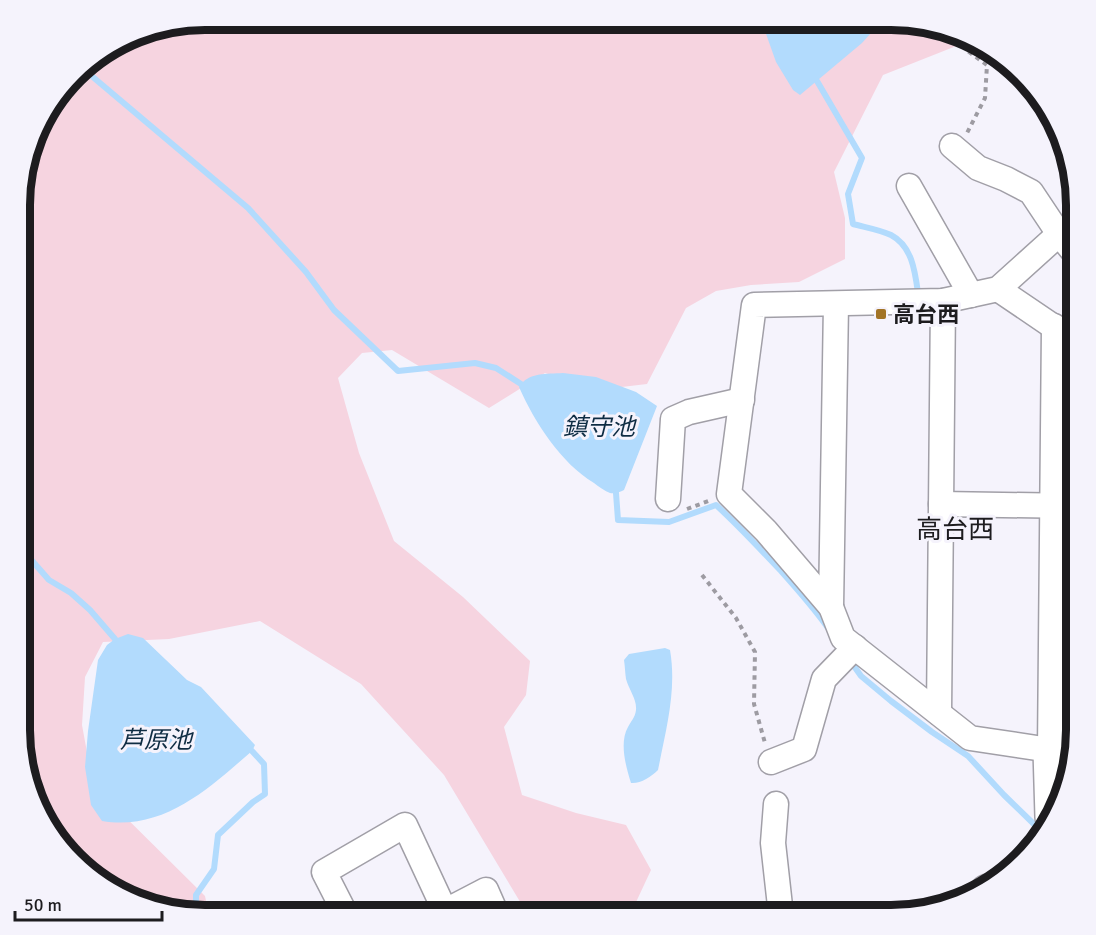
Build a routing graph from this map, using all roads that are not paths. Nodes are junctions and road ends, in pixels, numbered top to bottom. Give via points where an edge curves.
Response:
1 (952, 146) road end
2 (909, 186) dead end
3 (1059, 234) junction
4 (1066, 243) edge
5 (998, 289) junction
6 (971, 295) junction
7 (943, 301) junction
8 (836, 304) junction
9 (1054, 326) junction
10 (1066, 335) edge
11 (742, 400) junction
12 (668, 499) road end
13 (941, 504) junction
14 (1052, 506) junction
15 (1066, 506) edge
16 (831, 607) junction
17 (855, 647) junction
18 (939, 713) junction
19 (1061, 750) edge
20 (771, 762) road end
21 (1056, 790) edge
22 (776, 804) dead end
23 (341, 905) edge
24 (439, 905) edge
25 (457, 905) edge
26 (493, 905) edge
27 (780, 905) edge

1 - 3 street via 978,168 1030,192
2 - 6 street
3 - 4 street
3 - 5 street
5 - 6 street
5 - 9 street
6 - 7 street
7 - 8 street
7 - 13 street
8 - 11 street via 754,305
8 - 16 street
9 - 10 street
9 - 14 street
11 - 12 street via 673,419
11 - 16 street via 729,494
13 - 14 street
13 - 18 street
14 - 15 street
14 - 19 street
16 - 17 street via 843,638
17 - 18 street
17 - 20 street via 824,680 804,749
18 - 19 street via 970,738
19 - 21 street
22 - 27 street via 773,843
23 - 24 street via 324,872 405,825
25 - 26 street via 486,890

